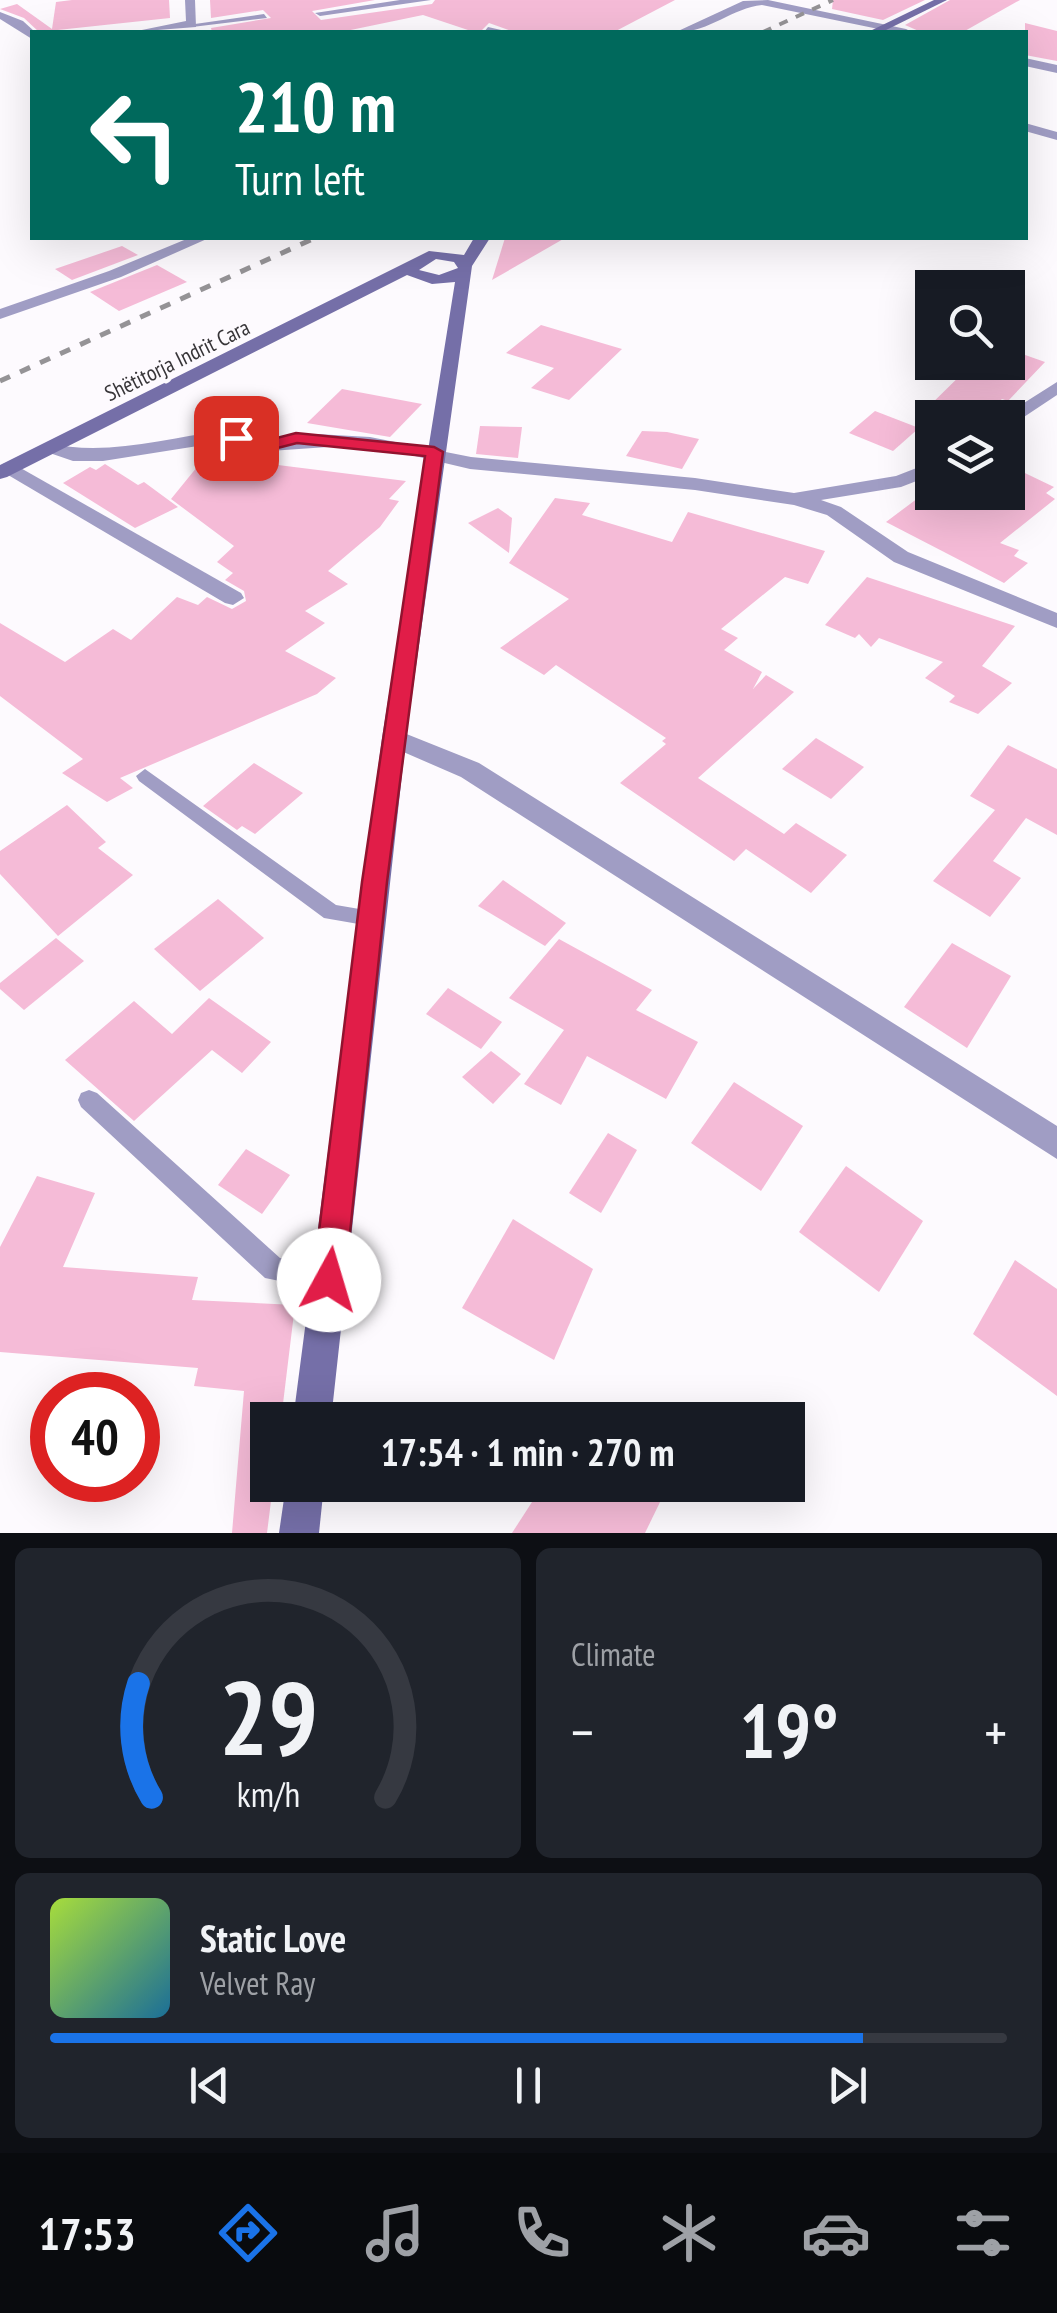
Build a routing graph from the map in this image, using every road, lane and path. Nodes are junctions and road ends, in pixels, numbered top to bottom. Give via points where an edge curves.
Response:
1 (190, 0) edge
2 (426, 0) edge
3 (942, 0) edge
4 (964, 0) edge
5 (993, 0) edge
6 (752, 1) edge
7 (320, 12) dead end
8 (0, 15) edge
9 (264, 16) dead end
10 (192, 25) junction
11 (148, 30) edge
12 (687, 30) edge
13 (880, 30) edge
14 (30, 34) edge
15 (1028, 63) edge
16 (1057, 69) edge
17 (1028, 128) edge
18 (1057, 136) edge
19 (196, 240) edge
20 (462, 240) edge
21 (481, 240) edge
22 (434, 254) junction
23 (410, 267) junction
24 (465, 268) junction
25 (432, 280) junction
26 (374, 287) junction
27 (459, 308) junction
28 (0, 314) edge
29 (1057, 387) edge
30 (1025, 408) edge
31 (48, 449) junction
32 (434, 452) junction
33 (5, 471) edge
34 (915, 476) edge
35 (794, 498) junction
36 (232, 598) dead end
37 (1057, 622) edge
38 (394, 738) junction
39 (145, 776) dead end
40 (370, 918) junction
41 (90, 1100) dead end
42 (1057, 1144) edge
43 (329, 1280) junction
44 (314, 1402) edge
45 (303, 1502) edge
46 (299, 1533) edge

1 - 10 street
2 - 7 street
3 - 13 street
4 - 5 lane
6 - 12 street
6 - 13 street
8 - 14 street
9 - 10 lane
10 - 11 street
15 - 16 street
17 - 18 street
19 - 28 street
20 - 22 street, Shëtitorja Indrit Cara
21 - 24 street
22 - 23 street, Shëtitorja Indrit Cara
22 - 24 street via 455,256
23 - 25 street
23 - 26 street, Shëtitorja Indrit Cara
24 - 25 street, Shëtitorja Indrit Cara
24 - 27 street
25 - 26 street, Shëtitorja Indrit Cara
25 - 27 street
26 - 31 street, Shëtitorja Indrit Cara
27 - 32 street
29 - 30 street
31 - 32 street via 97,456 256,436 270,445 296,438
31 - 33 street, Shëtitorja Indrit Cara
32 - 35 street via 470,463
32 - 38 street
33 - 36 street
34 - 35 street
35 - 37 street via 834,511 901,557
38 - 40 street
38 - 42 street via 470,770
39 - 40 lane via 331,912
40 - 43 street
41 - 43 lane via 274,1270
43 - 44 street
45 - 46 street

